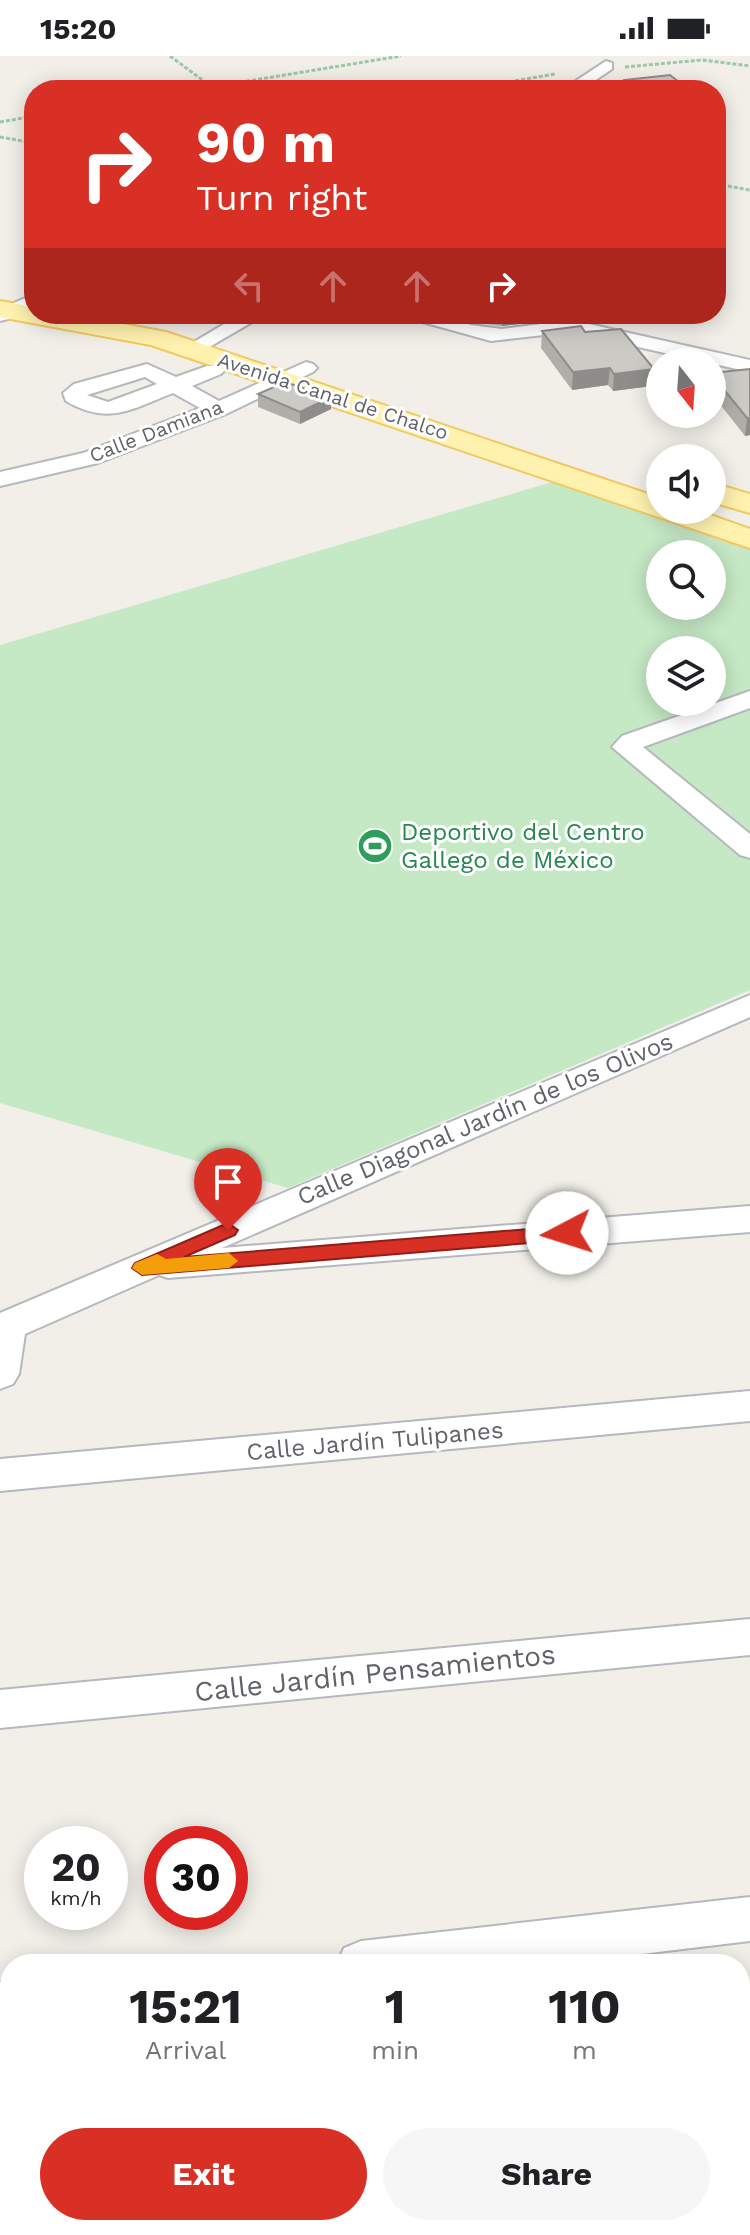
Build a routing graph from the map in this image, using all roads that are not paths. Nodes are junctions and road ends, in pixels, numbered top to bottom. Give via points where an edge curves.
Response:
1 (606, 66) road end
2 (585, 80) edge
3 (94, 324) edge
4 (132, 324) edge
5 (239, 324) edge
6 (448, 324) edge
7 (552, 324) edge
8 (552, 324) edge
9 (197, 348) junction
10 (750, 366) edge
11 (147, 370) junction
12 (214, 370) dead end
13 (294, 373) junction
14 (173, 386) junction
15 (218, 409) junction
16 (572, 450) dead end
17 (0, 479) edge
18 (726, 496) edge
19 (646, 503) edge
20 (750, 504) edge
21 (707, 524) edge
22 (750, 539) edge
23 (750, 699) edge
24 (750, 849) edge
25 (750, 1005) edge
26 (750, 1219) edge
27 (142, 1268) junction
28 (4, 1327) edge
29 (0, 1374) edge
30 (750, 1406) edge
31 (0, 1475) edge
32 (750, 1637) edge
33 (0, 1709) edge
34 (750, 1919) edge
35 (447, 1954) edge

1 - 2 street
3 - 9 main road, Avenida Canal de Chalco
4 - 9 main road, Avenida Canal de Chalco
5 - 9 street
6 - 7 street via 502,335
8 - 10 street
9 - 11 street
9 - 13 main road, Avenida Canal de Chalco
11 - 14 street
11 - 14 street via 74,396 97,411
12 - 14 street
13 - 15 street, Calle Damiana
13 - 16 main road, Avenida Canal de Chalco
13 - 19 main road, Avenida Canal de Chalco
14 - 15 street
15 - 17 street, Calle Damiana via 90,458
18 - 20 main road
21 - 22 main road
23 - 24 street via 626,747
25 - 27 street, Calle Diagonal Jardín de los Olivos
26 - 27 street
27 - 28 street, Calle Diagonal Jardín de los Olivos
28 - 29 street
30 - 31 street, Calle Jardín Tulipanes
32 - 33 street, Calle Jardín Pensamientos
34 - 35 street

